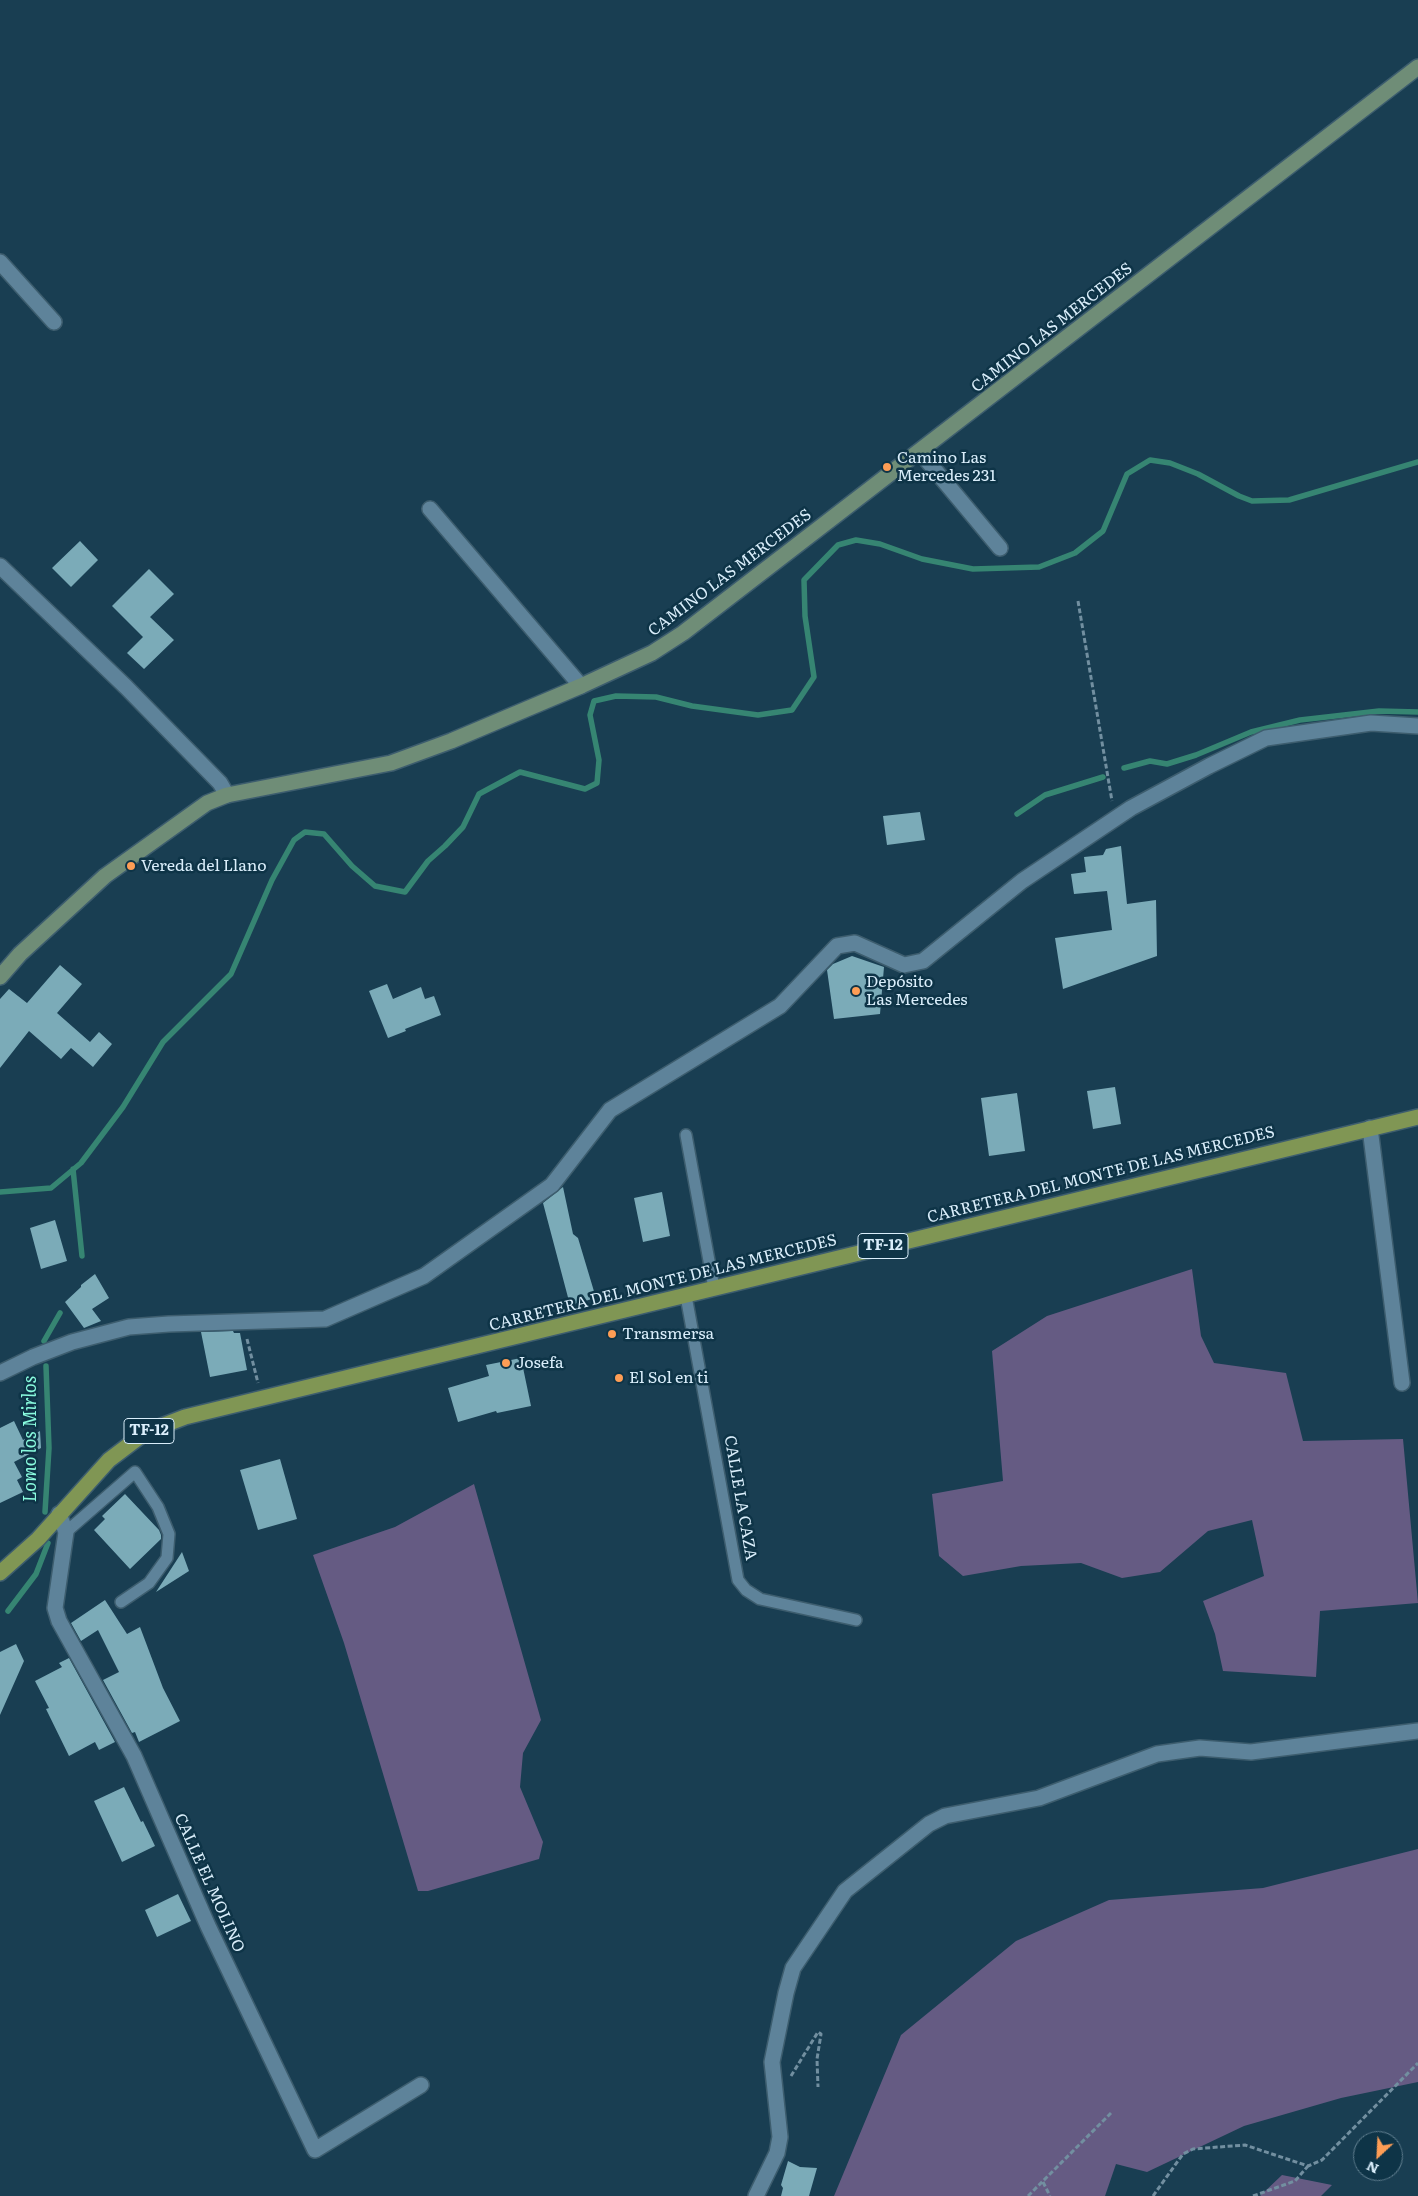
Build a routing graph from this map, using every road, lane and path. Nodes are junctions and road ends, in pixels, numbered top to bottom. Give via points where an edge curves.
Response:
1 (1418, 67) edge
2 (0, 262) edge
3 (54, 322) dead end
4 (920, 452) junction
5 (430, 509) dead end
6 (1000, 548) dead end
7 (0, 566) edge
8 (1078, 601) dead end
9 (580, 686) junction
10 (1418, 726) edge
11 (227, 795) junction
12 (1115, 819) junction
13 (0, 977) edge
14 (1418, 1117) edge
15 (1370, 1128) junction
16 (686, 1135) dead end
17 (714, 1288) junction
18 (686, 1296) junction
19 (243, 1322) junction
20 (0, 1373) edge
21 (254, 1373) dead end
22 (1402, 1383) dead end
23 (59, 1514) junction
24 (66, 1532) junction
25 (0, 1573) edge
26 (121, 1602) dead end
27 (856, 1620) dead end
28 (1418, 1731) edge
29 (1418, 2063) edge
30 (788, 2083) dead end
31 (421, 2085) dead end
32 (818, 2087) dead end
33 (1111, 2113) dead end
34 (1308, 2166) junction
35 (1043, 2182) junction
36 (756, 2196) edge
37 (1028, 2196) edge
38 (1050, 2196) edge
39 (1153, 2196) edge
40 (1253, 2196) edge

1 - 4 main road, CAMINO LAS MERCEDES
2 - 3 street
4 - 6 street
4 - 9 main road, CAMINO LAS MERCEDES via 683,633 652,653
5 - 9 street
7 - 11 street via 126,687 220,783
8 - 12 path
9 - 11 main road, CAMINO LAS MERCEDES via 459,738 391,763
10 - 12 street via 1372,723 1266,738
11 - 13 main road, CAMINO LAS MERCEDES via 207,803 105,876 20,954
12 - 19 street via 1022,881 923,961 904,965 856,943 837,946 780,1006 610,1110 552,1185 424,1276 325,1319
14 - 15 main road, CARRETERA DEL MONTE DE LAS MERCEDES / TF-12
15 - 17 main road, CARRETERA DEL MONTE DE LAS MERCEDES / TF-12
15 - 22 street
16 - 17 lane
17 - 18 main road, CARRETERA DEL MONTE DE LAS MERCEDES / TF-12
18 - 23 main road, CARRETERA DEL MONTE DE LAS MERCEDES / TF-12 via 185,1417 146,1432 109,1460
18 - 27 lane, CALLE LA CAZA via 738,1580 760,1599
19 - 20 street via 129,1327 72,1342
19 - 21 path
23 - 24 street, CALLE EL MOLINO
23 - 25 main road, CARRETERA DEL MONTE DE LAS MERCEDES / TF-12 via 38,1539
24 - 26 lane via 135,1472 158,1507 169,1534 167,1558 149,1583
24 - 31 street, CALLE EL MOLINO via 55,1608 59,1621 134,1756 208,1926 315,2150
28 - 36 street via 1251,1752 1200,1748 1157,1754 1039,1798 945,1816 929,1824 845,1891 793,1968 772,2062 780,2137 777,2152
29 - 34 path via 1322,2160
30 - 32 path via 818,2032 821,2034 817,2060
33 - 35 path
34 - 39 path via 1245,2145 1193,2149 1183,2154
34 - 40 path via 1295,2181
35 - 37 path
35 - 38 path

